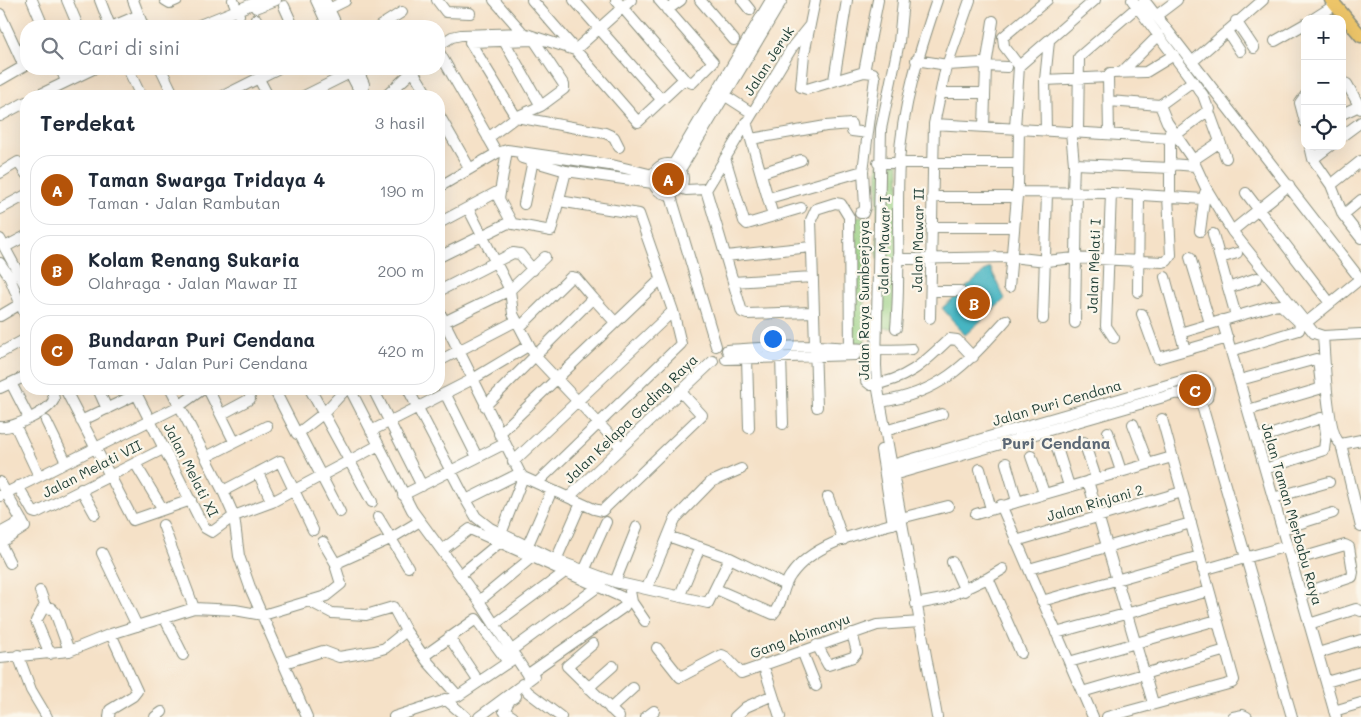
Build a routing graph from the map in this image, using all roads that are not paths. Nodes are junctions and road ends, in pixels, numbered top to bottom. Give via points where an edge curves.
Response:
1 (32, 0) edge
2 (67, 0) edge
3 (100, 0) edge
4 (133, 0) edge
5 (233, 0) edge
6 (262, 0) edge
7 (316, 0) edge
8 (437, 0) edge
9 (494, 0) edge
10 (532, 0) edge
11 (574, 0) edge
12 (659, 0) edge
13 (681, 0) edge
14 (700, 0) edge
15 (742, 0) edge
16 (772, 0) edge
17 (782, 0) edge
18 (814, 0) edge
19 (847, 0) edge
20 (878, 0) edge
21 (903, 0) edge
22 (937, 0) edge
23 (970, 0) edge
24 (1047, 0) edge
25 (1095, 0) edge
26 (1177, 0) edge
27 (1263, 0) edge
28 (345, 1) dead end
29 (623, 2) edge
30 (1138, 2) edge
31 (1333, 2) edge
32 (280, 3) edge
33 (327, 4) edge
34 (667, 10) junction
35 (750, 10) dead end
36 (402, 12) dead end
37 (238, 13) junction
38 (470, 13) dead end
39 (0, 14) edge
40 (139, 15) junction
41 (1318, 15) edge
42 (1156, 16) junction
43 (40, 20) edge
44 (75, 20) edge
45 (108, 20) edge
46 (126, 20) edge
47 (141, 20) edge
48 (216, 20) edge
49 (223, 20) edge
50 (290, 20) edge
51 (325, 20) edge
52 (334, 20) edge
53 (389, 20) edge
54 (993, 21) dead end
55 (1236, 21) junction
56 (810, 25) junction
57 (1301, 26) edge
58 (600, 28) junction
59 (1227, 32) junction
60 (522, 33) junction
61 (1159, 35) junction
62 (1361, 36) edge
63 (734, 40) dead end
64 (445, 41) edge
65 (504, 41) junction
66 (1049, 41) junction
67 (1275, 41) dead end
68 (470, 42) junction
69 (445, 47) edge
70 (1254, 48) dead end
71 (575, 50) junction
72 (1240, 51) dead end
73 (1174, 55) junction
74 (20, 56) edge
75 (1138, 56) junction
76 (916, 60) junction
77 (445, 61) edge
78 (1192, 62) junction
79 (947, 65) junction
80 (983, 65) junction
81 (1018, 66) junction
82 (1007, 67) dead end
83 (20, 69) edge
84 (864, 72) junction
85 (1122, 72) junction
86 (1146, 72) junction
87 (64, 75) edge
88 (78, 75) edge
89 (131, 75) edge
90 (164, 75) edge
91 (265, 75) edge
92 (344, 75) edge
93 (358, 75) edge
94 (409, 75) edge
95 (417, 75) edge
96 (1108, 77) junction
97 (259, 78) junction
98 (1078, 78) junction
99 (684, 79) junction
100 (0, 80) edge
101 (66, 80) junction
102 (834, 80) junction
103 (1046, 80) junction
104 (1192, 81) junction
105 (1346, 84) edge
106 (48, 90) edge
107 (138, 90) edge
108 (171, 90) edge
109 (235, 90) edge
110 (265, 90) edge
111 (316, 90) edge
112 (364, 90) edge
113 (393, 90) edge
114 (425, 90) edge
115 (941, 93) junction
116 (985, 94) junction
117 (724, 95) junction
118 (662, 99) junction
119 (1109, 101) junction
120 (20, 105) edge
121 (1160, 105) junction
122 (541, 106) junction
123 (1360, 108) edge
124 (1210, 109) junction
125 (1346, 113) edge
126 (0, 116) edge
127 (516, 117) junction
128 (749, 117) junction
129 (1361, 122) edge
130 (934, 124) junction
131 (445, 125) edge
132 (984, 127) junction
133 (1017, 129) junction
134 (1046, 130) junction
135 (1075, 132) junction
136 (868, 133) junction
137 (1346, 133) edge
138 (1109, 134) junction
139 (1174, 136) junction
140 (488, 138) junction
141 (751, 139) junction
142 (1220, 142) junction
143 (620, 147) dead end
144 (1311, 150) edge
145 (1325, 150) edge
146 (503, 153) junction
147 (725, 158) junction
148 (1226, 158) dead end
149 (533, 160) junction
150 (802, 160) dead end
151 (1313, 160) junction
152 (1361, 161) edge
153 (878, 163) junction
154 (899, 163) junction
155 (934, 163) junction
156 (1018, 163) junction
157 (1194, 163) junction
158 (20, 164) edge
159 (1074, 164) junction
160 (1171, 166) junction
161 (676, 168) junction
162 (470, 169) junction
163 (863, 170) junction
164 (0, 172) edge
165 (566, 172) junction
166 (761, 173) junction
167 (654, 179) junction
168 (445, 181) edge
169 (1289, 185) junction
170 (1331, 185) junction
171 (680, 187) junction
172 (1206, 188) junction
173 (499, 191) junction
174 (1075, 192) junction
175 (670, 193) junction
176 (707, 193) junction
177 (1047, 193) junction
178 (1111, 193) junction
179 (1246, 193) dead end
180 (1016, 195) junction
181 (1139, 195) junction
182 (1169, 196) junction
183 (932, 197) junction
184 (20, 198) edge
185 (769, 198) junction
186 (1202, 198) junction
187 (1361, 200) edge
188 (559, 201) junction
189 (524, 204) dead end
190 (468, 208) junction
191 (801, 208) dead end
192 (0, 209) edge
193 (1258, 210) junction
194 (860, 213) dead end
195 (1343, 215) junction
196 (773, 216) junction
197 (445, 220) edge
198 (512, 223) junction
199 (931, 227) junction
200 (1012, 227) junction
201 (1200, 231) dead end
202 (1232, 231) junction
203 (1213, 234) dead end
204 (481, 236) junction
205 (20, 238) edge
206 (1361, 238) edge
207 (2, 243) edge
208 (811, 247) junction
209 (1237, 253) dead end
210 (445, 254) edge
211 (726, 256) junction
212 (545, 257) dead end
213 (1012, 257) junction
214 (1190, 257) dead end
215 (931, 258) junction
216 (1075, 258) junction
217 (1220, 258) junction
218 (899, 259) junction
219 (1108, 259) junction
220 (1139, 260) junction
221 (1046, 261) junction
222 (0, 263) edge
223 (495, 263) junction
224 (20, 269) edge
225 (533, 270) junction
226 (1165, 276) dead end
227 (4, 278) edge
228 (812, 278) junction
229 (1257, 278) dead end
230 (661, 279) junction
231 (1360, 280) edge
232 (733, 282) junction
233 (1008, 287) dead end
234 (445, 288) edge
235 (1228, 288) junction
236 (510, 290) junction
237 (931, 291) junction
238 (960, 292) dead end
239 (1138, 292) dead end
240 (594, 298) junction
241 (20, 300) edge
242 (1330, 303) junction
243 (20, 304) edge
244 (673, 311) junction
245 (813, 312) junction
246 (1142, 314) dead end
247 (0, 316) edge
248 (1236, 316) junction
249 (930, 318) dead end
250 (1043, 319) dead end
251 (1006, 320) dead end
252 (1222, 320) junction
253 (445, 321) edge
254 (615, 322) junction
255 (1307, 322) junction
256 (1075, 323) dead end
257 (1210, 323) junction
258 (518, 324) junction
259 (896, 328) dead end
260 (445, 330) edge
261 (1180, 333) junction
262 (1361, 334) edge
263 (1323, 336) junction
264 (1114, 338) dead end
265 (1228, 338) junction
266 (1361, 339) edge
267 (20, 342) edge
268 (528, 346) junction
269 (716, 346) junction
270 (912, 349) dead end
271 (1185, 350) junction
272 (850, 351) junction
273 (869, 351) junction
274 (1232, 351) junction
275 (458, 352) junction
276 (0, 353) edge
277 (815, 354) junction
278 (727, 355) junction
279 (535, 356) junction
280 (781, 356) junction
281 (972, 357) junction
282 (445, 358) edge
283 (747, 358) junction
284 (713, 361) junction
285 (20, 379) edge
286 (473, 379) junction
287 (556, 379) junction
288 (1240, 380) junction
289 (11, 383) junction
290 (877, 384) junction
291 (0, 388) edge
292 (680, 391) junction
293 (445, 393) joint
294 (52, 395) edge
295 (69, 395) edge
296 (101, 395) edge
297 (130, 395) edge
298 (137, 395) edge
299 (174, 395) edge
300 (195, 395) edge
301 (211, 395) edge
302 (277, 395) edge
303 (314, 395) edge
304 (340, 395) edge
305 (353, 395) edge
306 (377, 395) edge
307 (411, 395) edge
308 (441, 395) edge
309 (250, 399) dead end
310 (577, 400) junction
311 (880, 402) junction
312 (1201, 402) junction
313 (179, 406) junction
314 (485, 406) junction
315 (417, 407) junction
316 (817, 407) dead end
317 (107, 409) junction
318 (1248, 410) junction
319 (324, 413) junction
320 (222, 414) junction
321 (942, 414) dead end
322 (29, 418) junction
323 (1162, 419) dead end
324 (150, 420) junction
325 (46, 421) dead end
326 (81, 421) junction
327 (390, 421) junction
328 (598, 422) junction
329 (783, 424) dead end
330 (1134, 424) dead end
331 (14, 425) junction
332 (267, 426) dead end
333 (0, 428) edge
334 (749, 428) dead end
335 (1032, 430) junction
336 (371, 431) junction
337 (885, 431) junction
338 (1108, 432) dead end
339 (298, 434) junction
340 (499, 434) junction
341 (1257, 439) junction
342 (1361, 440) edge
343 (234, 441) junction
344 (1084, 442) dead end
345 (504, 444) junction
346 (1341, 444) junction
347 (379, 445) junction
348 (957, 446) junction
349 (621, 447) junction
350 (94, 448) junction
351 (164, 448) junction
352 (1057, 448) dead end
353 (881, 450) dead end
354 (960, 456) junction
355 (1031, 456) dead end
356 (206, 457) junction
357 (1172, 457) junction
358 (477, 458) junction
359 (350, 461) junction
360 (66, 462) junction
361 (513, 462) junction
362 (135, 463) junction
363 (1006, 464) dead end
364 (1148, 464) junction
365 (980, 469) dead end
366 (1265, 469) junction
367 (741, 470) dead end
368 (892, 470) junction
369 (1121, 471) junction
370 (258, 473) junction
371 (450, 473) junction
372 (110, 475) junction
373 (322, 475) junction
374 (522, 475) junction
375 (39, 476) junction
376 (1092, 480) junction
377 (0, 482) edge
378 (1329, 482) dead end
379 (537, 483) junction
380 (18, 486) junction
381 (422, 486) junction
382 (1069, 486) junction
383 (81, 489) junction
384 (294, 490) junction
385 (552, 490) junction
386 (223, 491) junction
387 (1182, 492) junction
388 (1044, 493) junction
389 (3, 494) edge
390 (403, 495) junction
391 (569, 497) junction
392 (828, 497) dead end
393 (1273, 498) junction
394 (191, 500) junction
395 (466, 500) junction
396 (1017, 501) junction
397 (272, 502) junction
398 (372, 502) dead end
399 (581, 503) junction
400 (948, 506) dead end
401 (996, 507) junction
402 (162, 508) junction
403 (340, 512) dead end
404 (1333, 513) dead end
405 (95, 514) dead end
406 (976, 514) dead end
407 (234, 516) junction
408 (378, 517) dead end
409 (1099, 517) junction
410 (22, 521) junction
411 (420, 521) junction
412 (898, 521) junction
413 (606, 522) dead end
414 (1191, 523) junction
415 (163, 525) dead end
416 (637, 527) dead end
417 (1361, 527) edge
418 (1282, 529) junction
419 (313, 530) dead end
420 (0, 533) edge
421 (668, 536) junction
422 (390, 539) junction
423 (500, 539) junction
424 (843, 540) junction
425 (1016, 540) junction
426 (322, 542) dead end
427 (0, 543) edge
428 (1287, 546) junction
429 (527, 547) junction
430 (700, 547) junction
431 (1108, 547) junction
432 (442, 550) junction
433 (102, 553) dead end
434 (1200, 556) junction
435 (531, 558) junction
436 (730, 558) junction
437 (1244, 558) junction
438 (556, 560) junction
439 (1292, 561) junction
440 (952, 562) dead end
441 (10, 563) dead end
442 (336, 564) junction
443 (408, 567) dead end
444 (1003, 570) dead end
445 (1029, 570) junction
446 (1204, 570) junction
447 (584, 571) junction
448 (565, 572) junction
449 (460, 575) junction
450 (988, 578) junction
451 (1117, 580) junction
452 (601, 582) junction
453 (615, 582) junction
454 (785, 584) junction
455 (629, 585) junction
456 (647, 588) junction
457 (716, 589) junction
458 (965, 591) junction
459 (1209, 591) junction
460 (40, 592) dead end
461 (1301, 594) junction
462 (680, 595) junction
463 (309, 601) junction
464 (478, 601) junction
465 (1042, 601) junction
466 (633, 603) junction
467 (916, 604) junction
468 (194, 608) junction
469 (44, 609) junction
470 (1361, 611) edge
471 (1127, 614) junction
472 (263, 615) junction
473 (164, 617) junction
474 (1217, 620) junction
475 (645, 621) dead end
476 (920, 622) junction
477 (495, 624) junction
478 (1309, 624) junction
479 (137, 626) junction
480 (406, 631) junction
481 (852, 633) junction
482 (1056, 633) junction
483 (111, 634) junction
484 (449, 637) junction
485 (1361, 640) edge
486 (593, 644) dead end
487 (1135, 644) junction
488 (817, 645) junction
489 (657, 648) dead end
490 (1226, 650) junction
491 (69, 651) junction
492 (802, 651) junction
493 (1021, 653) dead end
494 (1318, 653) junction
495 (50, 654) junction
496 (18, 655) junction
497 (183, 655) dead end
498 (424, 656) junction
499 (512, 656) junction
500 (0, 658) edge
501 (284, 662) junction
502 (825, 662) junction
503 (1069, 662) junction
504 (763, 664) junction
505 (613, 666) dead end
506 (808, 669) junction
507 (1361, 672) edge
508 (1144, 674) junction
509 (479, 682) junction
510 (526, 682) junction
511 (1326, 682) junction
512 (816, 686) dead end
513 (588, 688) junction
514 (633, 688) dead end
515 (1082, 692) junction
516 (773, 695) junction
517 (458, 696) junction
518 (445, 699) junction
519 (1153, 703) junction
520 (1361, 703) edge
521 (610, 709) junction
522 (1335, 714) edge
523 (47, 717) edge
524 (109, 717) edge
525 (307, 717) edge
526 (394, 717) edge
527 (466, 717) edge
528 (479, 717) edge
529 (513, 717) edge
530 (561, 717) edge
531 (619, 717) edge
532 (735, 717) edge
533 (780, 717) edge
534 (937, 717) edge
535 (1093, 717) edge
536 (1107, 717) edge
537 (1233, 717) edge
538 (1247, 717) edge
539 (1292, 717) edge

1 - 43 street
2 - 44 street
3 - 45 street
4 - 40 street
5 - 37 street
6 - 37 street
7 - 51 street
8 - 38 street via 446,12
9 - 60 street
10 - 71 street
11 - 58 street
12 - 34 street
13 - 34 street
14 - 63 street
15 - 35 street
16 - 161 street
17 - 117 street
18 - 56 street
19 - 102 street
20 - 84 street
21 - 153 street, Jalan Raya Sumberjaya
22 - 76 street, Jalan Mawar I
23 - 79 street, Jalan Mawar II
24 - 81 street via 1003,37 1004,46
25 - 66 street
26 - 42 street
27 - 55 street
28 - 33 street
29 - 58 street
29 - 99 street
30 - 42 street
30 - 61 street
30 - 98 street via 1081,55
31 - 41 street
31 - 62 main road
32 - 37 street
32 - 50 street
33 - 52 street
34 - 99 street via 713,62 692,83
36 - 53 street
37 - 48 street
37 - 49 street
39 - 74 street
40 - 46 street
40 - 47 street
42 - 78 street
54 - 80 street
55 - 59 street
55 - 70 street
56 - 102 street via 801,87 806,89
56 - 128 street, Jalan Jeruk via 793,46
57 - 67 street
58 - 71 street
58 - 118 street
59 - 72 street
59 - 78 street
60 - 64 street via 461,35
60 - 71 street
61 - 73 street
61 - 75 street
65 - 68 street
65 - 122 street
65 - 122 street via 536,42 564,85 561,92
66 - 81 street
66 - 103 street
68 - 69 street via 460,41
68 - 127 street
71 - 118 street via 638,122
73 - 86 street
73 - 104 street
75 - 85 street
75 - 86 street
76 - 79 street
76 - 154 street, Jalan Mawar I
77 - 140 street
78 - 169 street
79 - 80 street
79 - 115 street, Jalan Mawar II
80 - 82 street
80 - 116 street
81 - 133 street
83 - 100 street
84 - 102 street
84 - 136 street via 873,73 875,78
85 - 86 street
85 - 96 street via 1111,72
87 - 101 street
88 - 101 street
89 - 107 street
90 - 108 street
91 - 97 street
92 - 111 street
93 - 112 street via 364,84
94 - 113 street
95 - 114 street
96 - 98 street
96 - 119 street
97 - 109 street
97 - 110 street
98 - 103 street
98 - 135 street
99 - 118 street
101 - 106 street
103 - 134 street
104 - 121 street
104 - 124 street
105 - 123 street
115 - 116 street
115 - 130 street, Jalan Mawar II
116 - 132 street
117 - 128 street
117 - 161 street
119 - 121 street
119 - 138 street
120 - 126 street
121 - 139 street
122 - 127 street
123 - 125 street
124 - 139 street
124 - 142 street
127 - 140 street
127 - 143 street via 604,133 614,137
128 - 141 street
128 - 147 street, Jalan Jeruk
129 - 137 street
130 - 132 street
130 - 155 street, Jalan Mawar II
131 - 162 street
132 - 133 street
133 - 134 street
133 - 156 street
134 - 135 street
135 - 138 street
135 - 159 street
136 - 141 street via 852,131 851,124
136 - 163 street
138 - 139 street
139 - 157 street
139 - 160 street
140 - 146 street
141 - 166 street
142 - 148 street
142 - 157 street
144 - 151 street
145 - 151 street
146 - 149 street
146 - 162 street
146 - 167 street via 616,166
146 - 173 street
147 - 176 street, Jalan Jeruk
147 - 196 street via 744,221 748,224
149 - 165 street
149 - 189 street
150 - 166 street
151 - 170 street
152 - 170 street
153 - 154 street
153 - 273 street, Jalan Raya Sumberjaya
154 - 155 street
154 - 218 street, Jalan Mawar I
155 - 156 street
155 - 183 street, Jalan Mawar II
156 - 180 street
157 - 160 street
157 - 172 street
158 - 164 street
159 - 160 street
159 - 174 street
160 - 182 street
161 - 167 street via 661,166
161 - 171 street via 682,181
162 - 168 street
163 - 185 street
163 - 194 street via 865,207 864,213
165 - 167 street
165 - 188 street
166 - 185 street
167 - 175 street via 660,191
169 - 193 street
169 - 231 street
170 - 195 street
171 - 175 street
171 - 176 street
172 - 186 street
172 - 202 street
173 - 190 street
173 - 198 street via 499,199
174 - 177 street
174 - 178 street
174 - 216 street
175 - 269 street
176 - 211 street
177 - 180 street
177 - 221 street
178 - 181 street
178 - 219 street, Jalan Melati I
179 - 193 street
180 - 183 street
180 - 200 street
181 - 182 street
181 - 220 street
182 - 186 street
182 - 220 street via 1170,258 1163,262
183 - 199 street, Jalan Mawar II
184 - 192 street
185 - 196 street
186 - 201 street
187 - 195 street
188 - 198 street via 551,231
188 - 230 street via 639,214
190 - 197 street
190 - 204 street
191 - 196 street
193 - 202 street
193 - 242 street
195 - 206 street
198 - 204 street
199 - 200 street
199 - 215 street, Jalan Mawar II
200 - 213 street
202 - 255 street
203 - 217 street
204 - 210 street
204 - 223 street
205 - 207 street
207 - 224 street
208 - 211 street
208 - 228 street
208 - 272 street via 811,220 816,209 841,204 849,217
209 - 217 street
211 - 232 street
212 - 225 street
213 - 215 street
213 - 221 street
213 - 233 street
214 - 257 street
215 - 218 street
215 - 237 street, Jalan Mawar II
216 - 219 street
216 - 221 street
216 - 256 street
217 - 235 street
218 - 259 street, Jalan Mawar I
219 - 220 street
219 - 264 street, Jalan Melati I via 1106,326
220 - 239 street
221 - 250 street
222 - 227 street
223 - 225 street via 517,253
223 - 234 street
223 - 236 street
225 - 236 street
226 - 261 street
227 - 241 street
228 - 232 street
228 - 245 street
229 - 235 street
230 - 244 street
230 - 254 street
231 - 242 street
232 - 245 street via 744,314
235 - 248 street
236 - 253 street
236 - 258 street
237 - 238 street
237 - 249 street, Jalan Mawar II
240 - 254 street
240 - 258 street via 576,278 571,277
240 - 279 street
242 - 255 street
243 - 247 street
244 - 310 street
244 - 328 street via 680,346
245 - 277 street
246 - 271 street via 1156,357
248 - 252 street
248 - 274 street via 1281,305 1300,323 1299,330
251 - 281 street
252 - 257 street
252 - 265 street, Jalan Taman Merbabu Raya
254 - 287 street
255 - 263 street via 1314,333
257 - 261 street
258 - 268 street
258 - 275 street
260 - 275 street
261 - 271 street
262 - 263 street
262 - 266 street
263 - 346 street via 1331,421 1335,438
265 - 271 street
265 - 274 street, Jalan Taman Merbabu Raya
267 - 276 street
268 - 279 street
268 - 286 street
269 - 278 street via 722,346
269 - 284 street via 710,352
270 - 273 street
272 - 273 street
272 - 277 street
273 - 290 street, Jalan Raya Sumberjaya
274 - 288 street, Jalan Taman Merbabu Raya
275 - 282 street
275 - 286 street
277 - 278 street
277 - 280 street
277 - 316 street
278 - 283 street
278 - 284 street via 717,363
279 - 287 street
279 - 314 street
280 - 283 street
280 - 329 street
281 - 290 street via 957,340 949,339 915,370
281 - 311 street via 955,373 931,388
283 - 334 street
284 - 292 street, Jalan Kelapa Gading Raya
285 - 289 street
286 - 293 street
286 - 314 street
287 - 310 street
287 - 340 street
288 - 318 street, Jalan Taman Merbabu Raya
288 - 318 street via 1316,359 1319,389
289 - 291 street
289 - 322 street
290 - 311 street, Jalan Raya Sumberjaya
292 - 349 street, Jalan Kelapa Gading Raya
292 - 399 street via 702,415 602,511
293 - 358 street
294 - 322 street via 53,403
295 - 326 street
296 - 317 street
297 - 317 street
298 - 324 street, Jalan Melati XI
299 - 313 street
300 - 313 street
301 - 320 street
302 - 339 street
303 - 319 street
304 - 319 street
305 - 336 street
306 - 327 street
307 - 315 street
308 - 315 street
309 - 320 street
310 - 328 street
310 - 361 street
311 - 337 street, Jalan Raya Sumberjaya
312 - 335 street, Jalan Puri Cendana via 1190,401 1182,393 1174,394
312 - 335 street, Jalan Puri Cendana via 1208,395 1208,384 1203,379 1194,378
312 - 437 street, Jalan Puri Cendana
313 - 324 street
313 - 356 street
314 - 340 street
315 - 327 street
315 - 371 street
317 - 326 street
318 - 341 street, Jalan Taman Merbabu Raya
319 - 339 street
319 - 359 street
320 - 343 street
321 - 337 street
322 - 331 street
323 - 357 street
324 - 350 street
324 - 351 street, Jalan Melati XI
325 - 360 street
326 - 350 street
327 - 336 street
327 - 381 street
328 - 349 street
328 - 379 street
330 - 364 street
331 - 333 street
331 - 375 street
332 - 343 street
335 - 348 street, Jalan Puri Cendana
335 - 354 street, Jalan Puri Cendana
336 - 347 street
337 - 368 street, Jalan Raya Sumberjaya
338 - 369 street
339 - 373 street
340 - 345 street
341 - 366 street, Jalan Taman Merbabu Raya
341 - 366 street via 1322,418 1326,434 1322,451
342 - 346 street
343 - 356 street
344 - 376 street
345 - 358 street
345 - 361 street
346 - 417 street
347 - 359 street
347 - 390 street
348 - 354 street
348 - 368 street, Jalan Puri Cendana
349 - 391 street, Jalan Kelapa Gading Raya
350 - 360 street
350 - 372 street
351 - 362 street, Jalan Melati VII
351 - 394 street, Jalan Melati XI
352 - 382 street
353 - 412 street
354 - 368 street, Jalan Puri Cendana
355 - 388 street
356 - 386 street
357 - 364 street
357 - 387 street
358 - 371 street
359 - 373 street
359 - 398 street
360 - 375 street
361 - 374 street
362 - 372 street, Jalan Melati VII
362 - 402 street
363 - 396 street
364 - 369 street
365 - 401 street
366 - 393 street, Jalan Taman Merbabu Raya
367 - 421 street via 706,486 676,519
368 - 412 street, Jalan Raya Sumberjaya
369 - 376 street
370 - 384 street via 280,461
370 - 386 street
370 - 397 street
371 - 381 street
371 - 395 street
372 - 383 street, Jalan Melati VII
372 - 402 street via 132,520
373 - 384 street
373 - 403 street
374 - 379 street
374 - 395 street
374 - 423 street
375 - 380 street
376 - 382 street
376 - 409 street
377 - 389 street
378 - 393 street
379 - 385 street
380 - 383 street, Jalan Melati VII via 35,513
380 - 389 street
381 - 390 street
382 - 388 street
383 - 405 street
384 - 397 street
384 - 419 street
385 - 391 street
385 - 429 street
386 - 407 street
387 - 409 street, Jalan Rinjani 2
387 - 414 street
388 - 396 street
389 - 410 street
390 - 411 street
391 - 399 street
392 - 424 street
393 - 418 street, Jalan Taman Merbabu Raya
394 - 402 street
394 - 407 street, Jalan Melati XI via 205,528 212,532
395 - 423 street via 476,517
396 - 401 street
397 - 407 street
399 - 438 street
400 - 412 street
401 - 406 street
401 - 425 street
404 - 418 street
407 - 472 street via 244,572
408 - 422 street
409 - 425 street, Jalan Rinjani 2
409 - 431 street
410 - 420 street
410 - 427 street via 25,527
411 - 422 street
411 - 432 street
412 - 424 street
412 - 467 street, Jalan Raya Sumberjaya
413 - 447 street
414 - 431 street
414 - 434 street
415 - 468 street
416 - 453 street
418 - 428 street, Jalan Taman Merbabu Raya
421 - 430 street
421 - 456 street
422 - 442 street
422 - 443 street
423 - 429 street
423 - 432 street via 470,529
423 - 435 street
423 - 449 street
424 - 454 street via 800,563
425 - 445 street
426 - 442 street
427 - 441 street
428 - 437 street
428 - 439 street, Jalan Taman Merbabu Raya
429 - 438 street
430 - 436 street
430 - 462 street
431 - 445 street
431 - 451 street
432 - 449 street
433 - 479 street
434 - 446 street
434 - 451 street
435 - 448 street
435 - 464 street
436 - 454 street
436 - 457 street
437 - 446 street
437 - 539 street, Jalan Puri Cendana
438 - 447 street
439 - 461 street, Jalan Taman Merbabu Raya
439 - 461 street via 1346,545 1351,559 1351,578
440 - 458 street
442 - 463 street via 342,583 340,586 326,596
444 - 450 street
445 - 465 street
446 - 459 street
447 - 452 street
448 - 452 street
448 - 477 street
449 - 464 street
450 - 458 street
450 - 493 street
451 - 465 street
451 - 471 street
452 - 453 street
452 - 499 street
452 - 510 street via 626,599 624,607
453 - 455 street
454 - 457 street via 774,614
455 - 456 street
455 - 466 street
456 - 462 street
457 - 462 street via 708,602
458 - 467 street
459 - 471 street
459 - 474 street
460 - 469 street
461 - 478 street, Jalan Taman Merbabu Raya
463 - 472 street
463 - 480 street via 332,613 366,615 392,607
464 - 477 street
465 - 482 street
466 - 475 street
466 - 510 street via 624,613
467 - 476 street, Jalan Raya Sumberjaya
468 - 472 street
468 - 473 street
469 - 491 street via 51,608 54,612
469 - 495 street via 36,621
470 - 478 street via 1356,609
471 - 482 street
471 - 487 street
472 - 501 street
473 - 479 street
473 - 497 street
474 - 487 street
474 - 490 street
476 - 481 street, Gang Abimanyu via 877,624
476 - 534 street, Jalan Raya Sumberjaya
477 - 499 street
478 - 494 street, Jalan Taman Merbabu Raya
479 - 483 street
480 - 498 street
480 - 501 street via 385,648 375,651 339,657 324,651
481 - 488 street, Gang Abimanyu
481 - 502 street via 855,656 830,665
482 - 503 street
483 - 491 street
483 - 524 street via 136,691 110,710
484 - 498 street
484 - 499 street via 476,620
484 - 509 street
485 - 494 street
486 - 513 street via 567,665
487 - 503 street
487 - 508 street
488 - 492 street, Gang Abimanyu
488 - 502 street
489 - 504 street, Gang Abimanyu via 680,677 722,656 740,672
490 - 508 street
490 - 519 street via 1234,681
491 - 495 street
492 - 504 street, Gang Abimanyu
492 - 506 street
494 - 511 street, Jalan Taman Merbabu Raya
495 - 496 street
496 - 500 street
496 - 523 street
498 - 517 street
499 - 509 street
499 - 510 street
501 - 525 street
502 - 506 street
503 - 515 street
504 - 516 street
505 - 513 street
506 - 512 street
507 - 511 street
508 - 515 street
508 - 519 street
509 - 517 street
510 - 528 street
510 - 529 street via 504,711
510 - 530 street
511 - 522 street, Jalan Taman Merbabu Raya
513 - 521 street
514 - 521 street
515 - 535 street
516 - 532 street via 746,706
516 - 533 street
517 - 518 street
518 - 526 street
518 - 527 street
519 - 536 street
520 - 522 street
521 - 531 street
537 - 538 street

